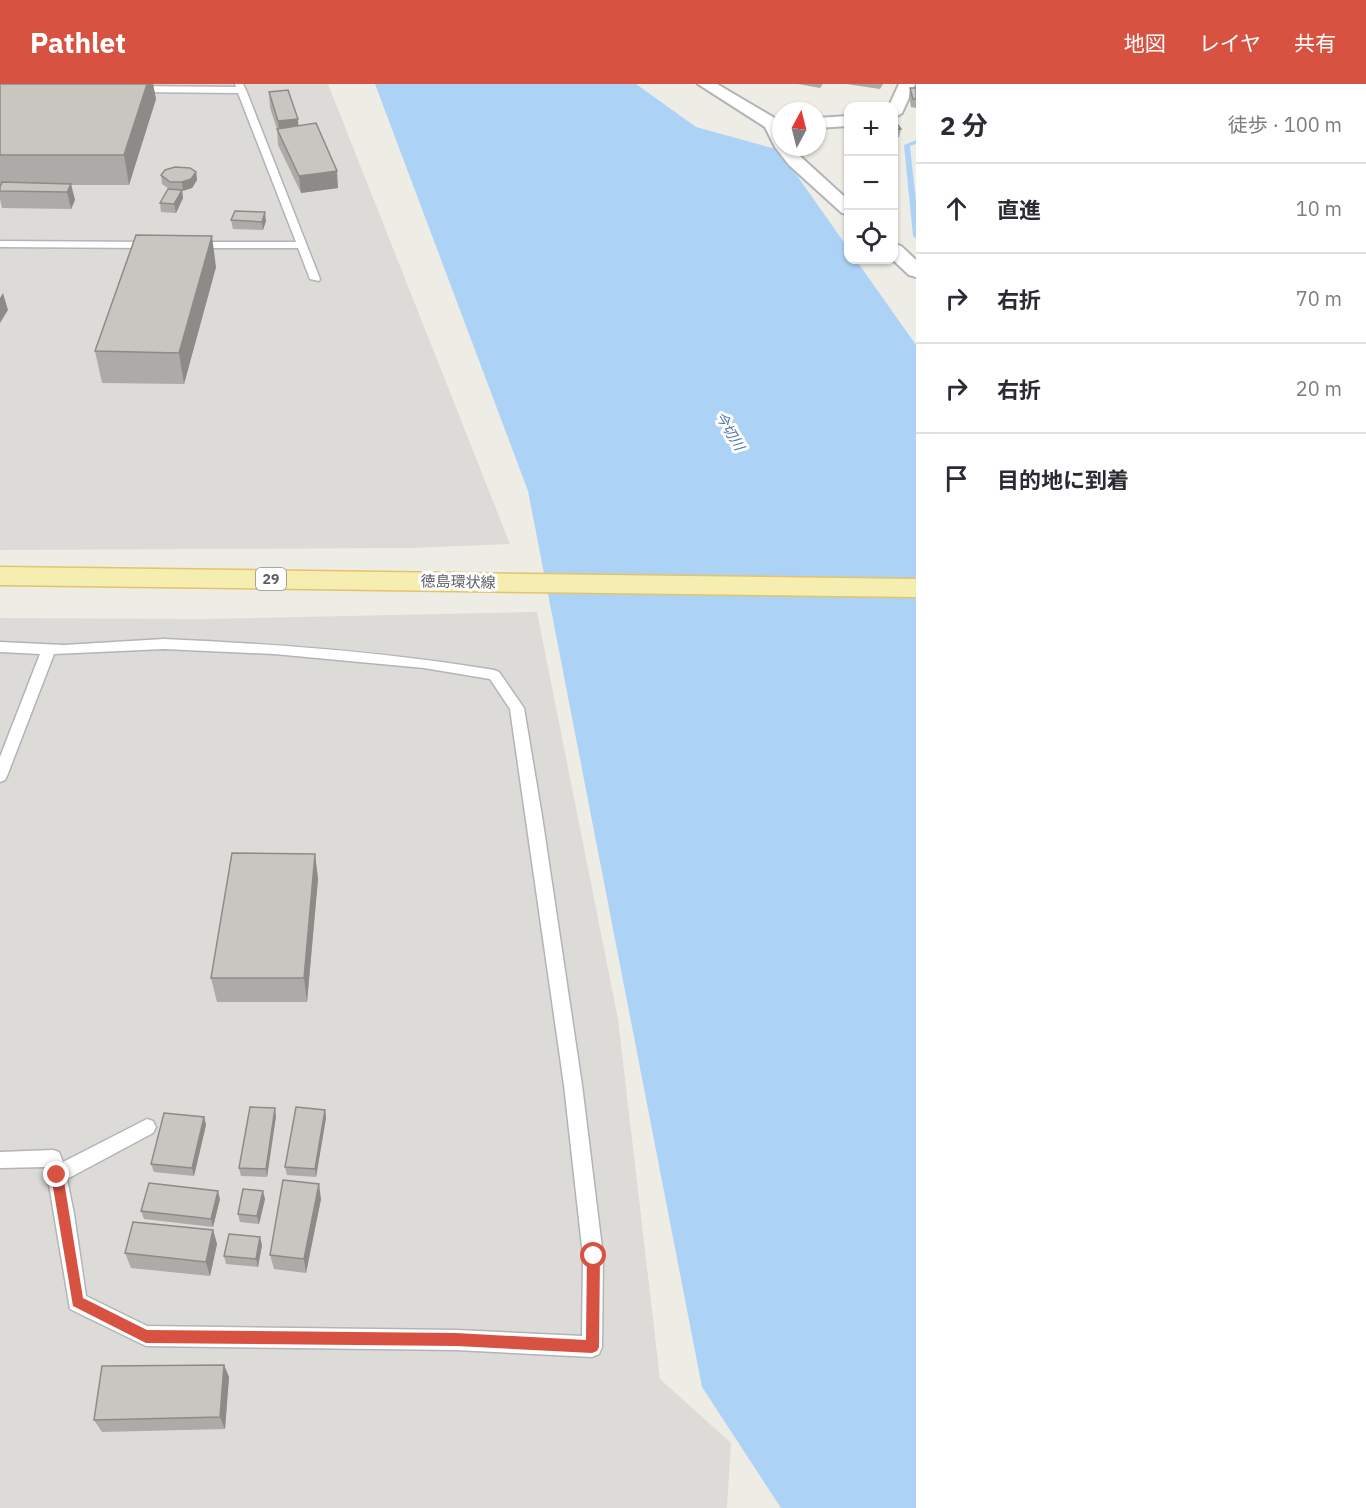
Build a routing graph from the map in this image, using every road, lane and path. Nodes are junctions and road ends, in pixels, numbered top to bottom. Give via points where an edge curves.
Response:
1 (706, 84) edge
2 (907, 84) edge
3 (241, 87) edge
4 (127, 89) edge
5 (898, 114) edge
6 (772, 121) edge
7 (844, 122) edge
8 (826, 123) edge
9 (812, 157) edge
10 (844, 202) edge
11 (0, 244) edge
12 (163, 245) edge
13 (186, 245) edge
14 (302, 246) junction
15 (898, 254) edge
16 (916, 271) edge
17 (315, 279) dead end
18 (0, 576) edge
19 (916, 588) edge
20 (0, 646) edge
21 (49, 649) junction
22 (0, 776) edge
23 (147, 1127) dead end
24 (0, 1160) edge
25 (57, 1175) junction

1 - 6 street
2 - 5 street
3 - 4 lane
3 - 14 lane
7 - 8 street
9 - 10 street
11 - 12 lane
13 - 14 lane
14 - 17 lane
15 - 16 street
18 - 19 main road, 徳島環状線 / 29
20 - 21 lane
21 - 22 lane
21 - 25 lane via 164,644 274,649 424,663 494,675 517,708 536,828 594,1256 592,1347 456,1340 146,1336 77,1302
23 - 25 lane
24 - 25 lane via 53,1158

